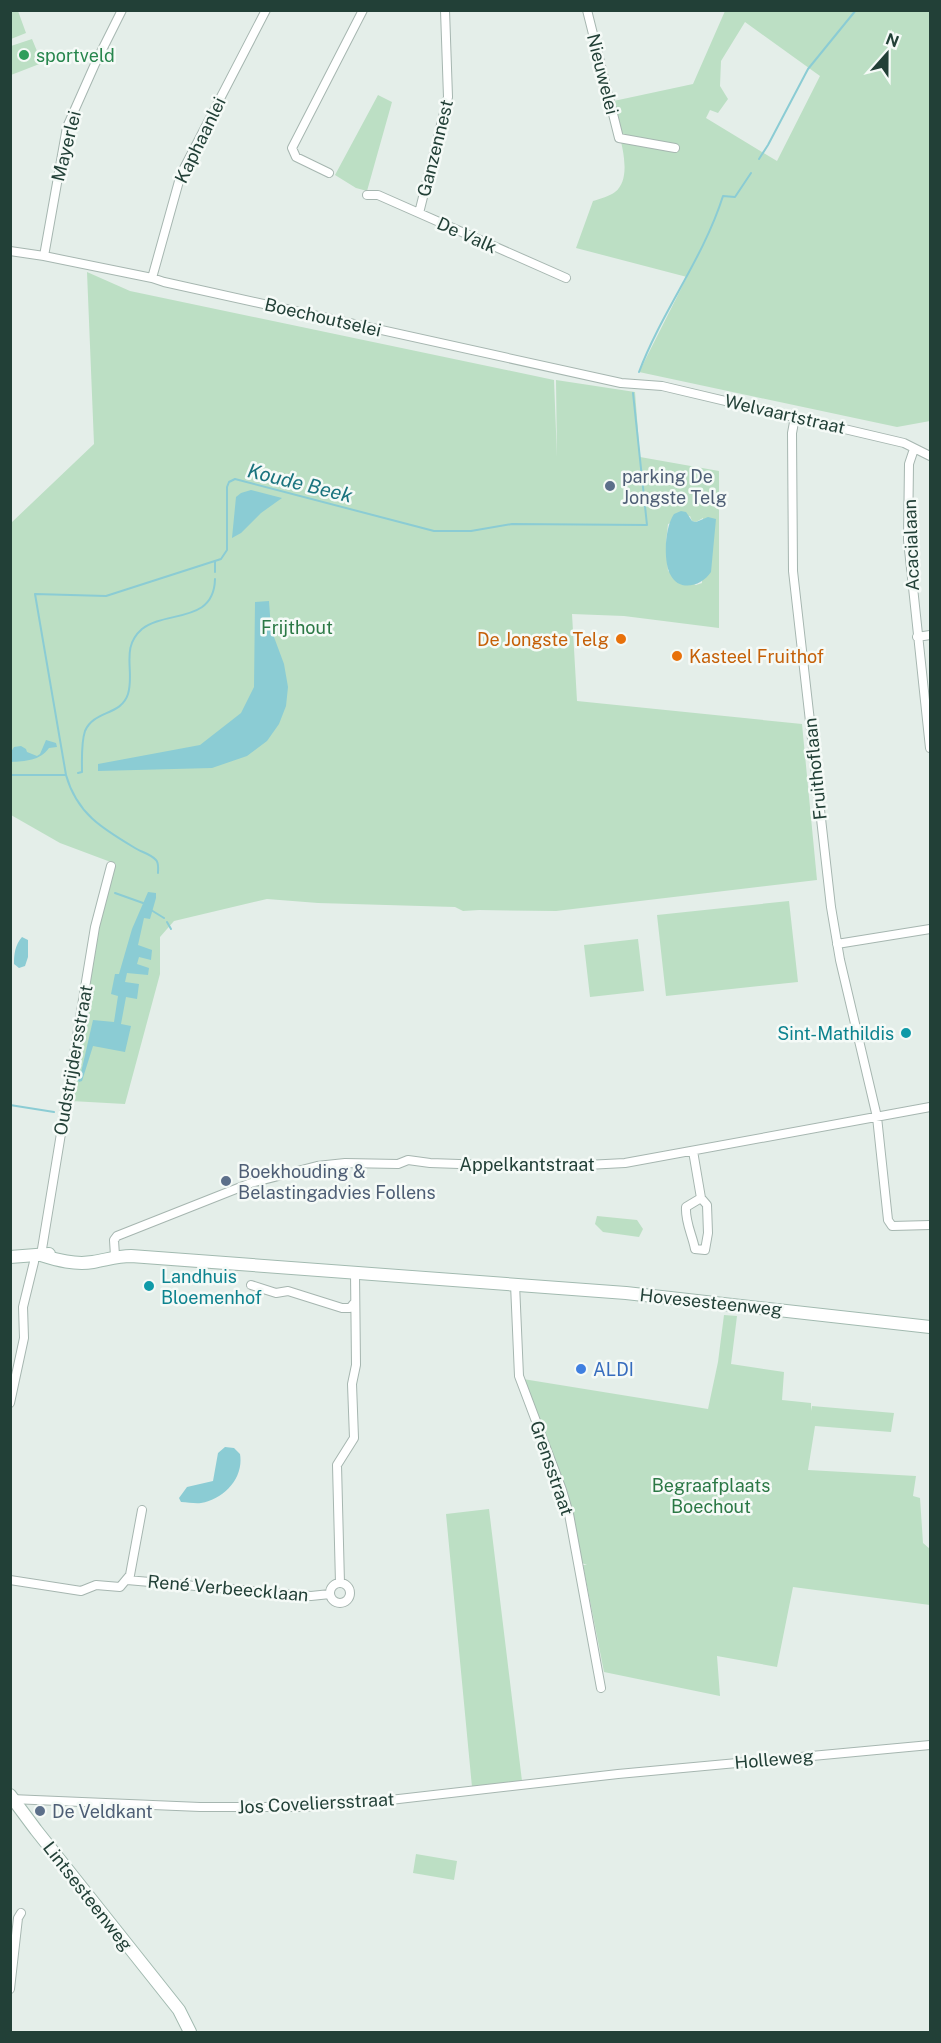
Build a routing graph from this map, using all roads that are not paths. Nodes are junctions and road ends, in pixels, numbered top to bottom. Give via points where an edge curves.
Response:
1 (122, 10) edge
2 (266, 10) edge
3 (363, 10) edge
4 (445, 10) edge
5 (587, 10) edge
6 (675, 148) dead end
7 (329, 173) dead end
8 (367, 195) dead end
9 (419, 213) junction
10 (10, 251) edge
11 (44, 256) junction
12 (152, 278) junction
13 (566, 278) dead end
14 (636, 384) joint
15 (795, 417) junction
16 (914, 449) junction
17 (930, 456) edge
18 (930, 634) edge
19 (918, 637) junction
20 (930, 748) edge
21 (111, 866) dead end
22 (930, 929) edge
23 (837, 944) junction
24 (930, 1107) edge
25 (877, 1117) junction
26 (693, 1151) junction
27 (701, 1198) junction
28 (930, 1225) edge
29 (37, 1255) junction
30 (10, 1257) edge
31 (113, 1257) junction
32 (355, 1273) junction
33 (515, 1284) junction
34 (251, 1285) dead end
35 (355, 1302) junction
36 (930, 1327) edge
37 (10, 1403) edge
38 (142, 1510) dead end
39 (10, 1580) edge
40 (126, 1580) junction
41 (340, 1583) junction
42 (330, 1594) junction
43 (601, 1688) dead end
44 (930, 1745) edge
45 (618, 1774) joint
46 (12, 1798) edge
47 (21, 1913) dead end
48 (10, 1989) edge
49 (166, 1997) junction
50 (182, 2032) edge
51 (190, 2032) edge

1 - 11 street, Mayerlei via 67,127
2 - 12 street, Kaphaanlei via 180,174
3 - 7 street via 292,148 296,158
4 - 9 street, Ganzennest via 448,97
5 - 6 street, Nieuwelei via 619,138
8 - 9 street, De Valk via 378,195
9 - 13 street, De Valk
10 - 11 street, Boechoutselei
11 - 12 street, Boechoutselei
12 - 14 street, Boechoutselei
14 - 15 street, Welvaartstraat via 662,386
15 - 16 street, Welvaartstraat via 904,443
15 - 23 street, Fruithoflaan via 793,571
16 - 17 street, Welvaartstraat
16 - 19 street, Acacialaan via 909,464 908,540
18 - 19 street
19 - 20 street, Acacialaan
21 - 29 street, Oudstrijdersstraat via 95,927
22 - 23 street
23 - 25 street, Fruithoflaan
24 - 25 street, Appelkantstraat
25 - 26 street, Appelkantstraat
25 - 28 street, Fruithoflaan via 888,1220 892,1226
26 - 27 street
26 - 31 street, Appelkantstraat via 625,1163 567,1167 408,1160 398,1164 316,1166 252,1183 117,1236
27 - 27 street via 686,1206 685,1218 695,1249 705,1250 707,1204
29 - 30 street, Hovesesteenweg
29 - 31 street, Hovesesteenweg via 92,1262
29 - 37 street, Oudstrijdersstraat via 23,1307 24,1338
31 - 32 street, Hovesesteenweg
32 - 33 street, Hovesesteenweg
32 - 35 street
33 - 36 street, Hovesesteenweg
33 - 43 street, Grensstraat via 519,1376 569,1514
34 - 35 street via 276,1293 288,1291 342,1308 350,1308
35 - 41 street via 354,1438 337,1465
38 - 40 street, René Verbeecklaan
39 - 40 street, René Verbeecklaan via 81,1591 96,1585 120,1587
40 - 42 street, René Verbeecklaan via 311,1596
41 - 42 street via 332,1587
41 - 42 street via 350,1589 348,1601 336,1603
44 - 45 street, Holleweg
45 - 46 street, Jos Coveliersstraat via 303,1807 208,1808
46 - 49 street, Lintsesteenweg
47 - 48 street
49 - 50 street, Lintsesteenweg
49 - 51 street, Lintsesteenweg

